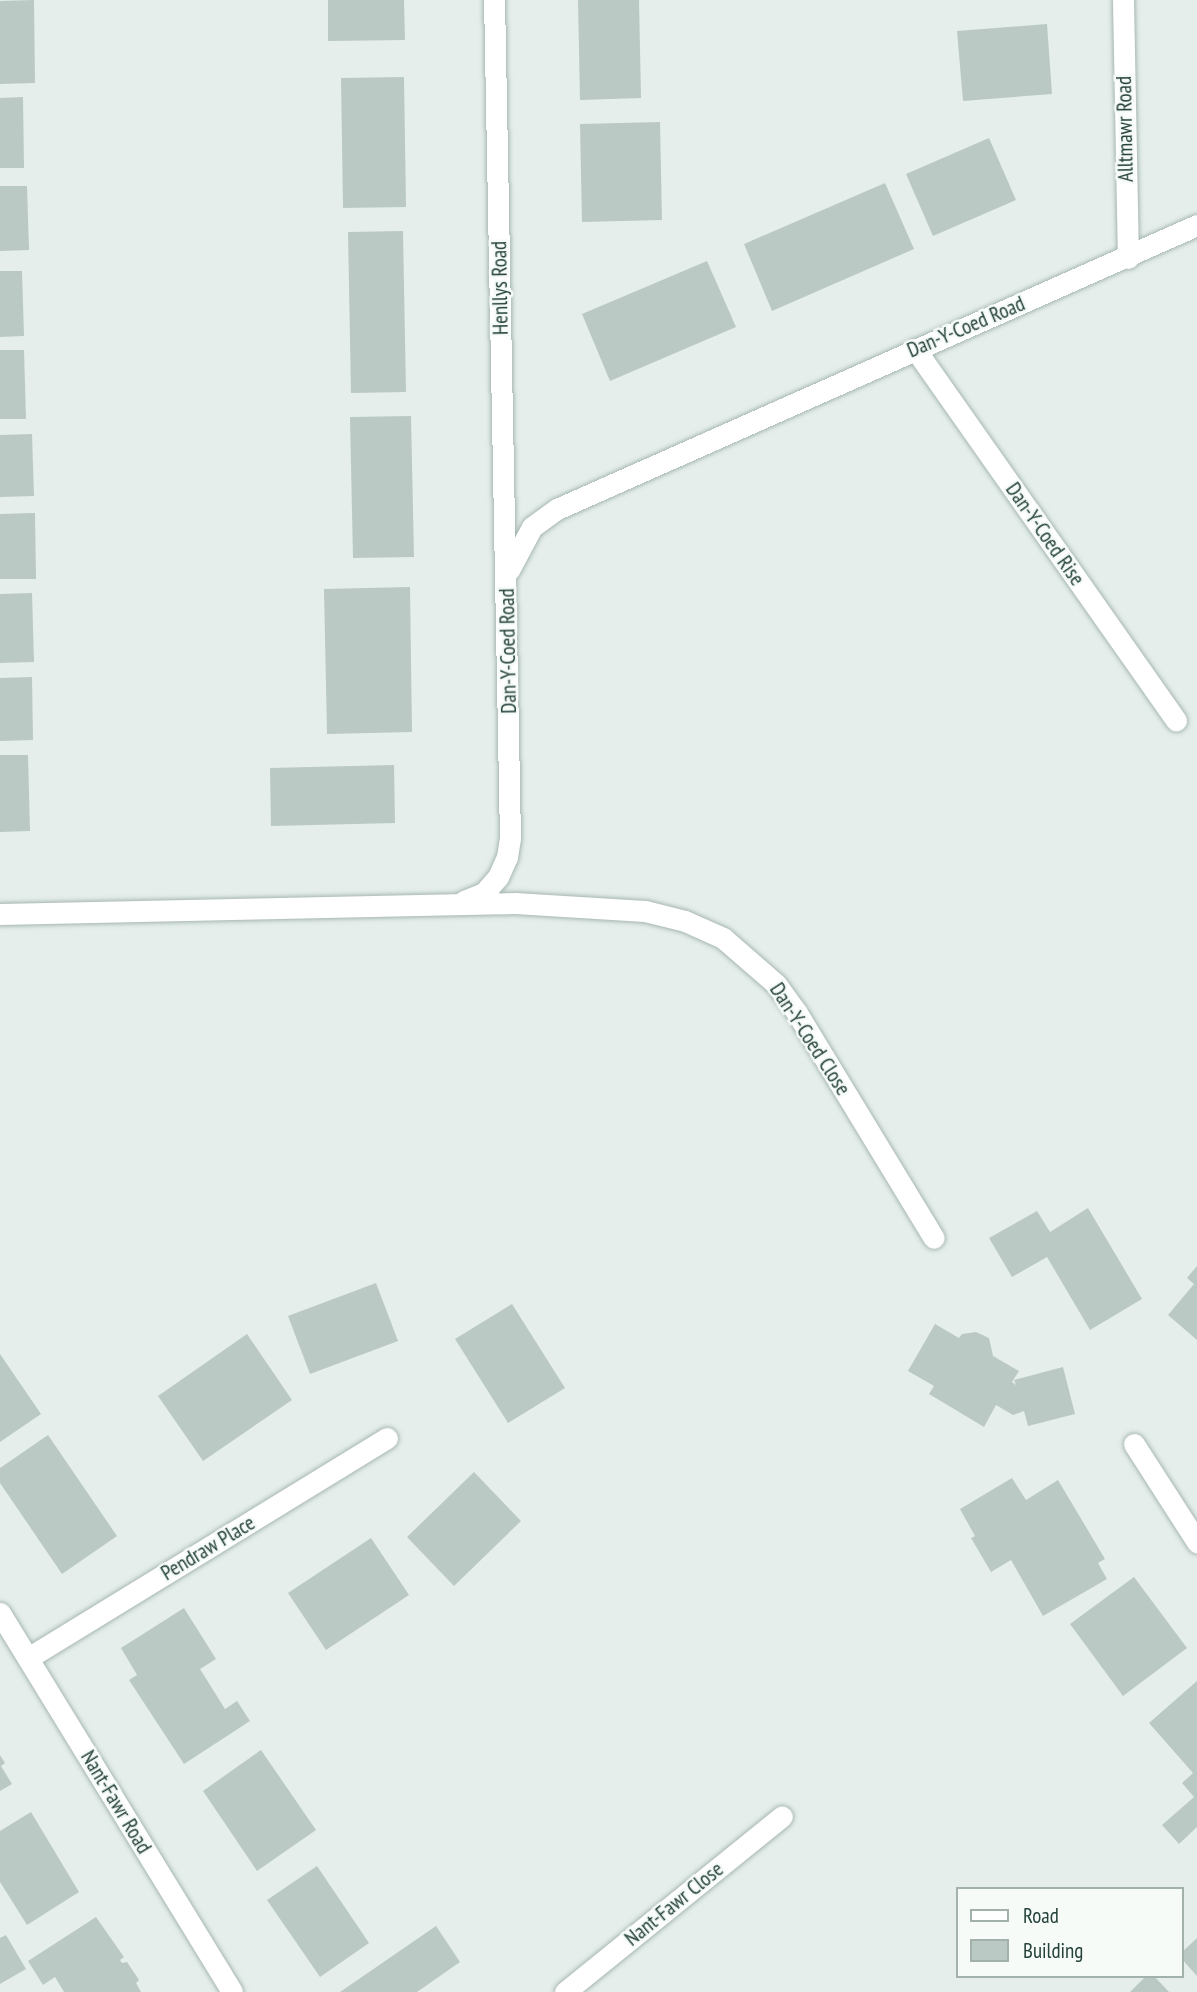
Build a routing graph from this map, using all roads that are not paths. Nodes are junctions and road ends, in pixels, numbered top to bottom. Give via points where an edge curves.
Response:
1 (494, 0) edge
2 (1123, 0) edge
3 (1197, 225) edge
4 (1128, 257) junction
5 (915, 349) junction
6 (506, 575) junction
7 (1177, 720) dead end
8 (459, 903) junction
9 (0, 914) edge
10 (934, 1238) dead end
11 (387, 1438) dead end
12 (1134, 1444) dead end
13 (1197, 1542) edge
14 (0, 1613) edge
15 (28, 1658) junction
16 (782, 1816) dead end
17 (232, 1992) edge
18 (565, 1992) edge

1 - 6 street, Henllys Road
2 - 4 street, Alltmawr Road
3 - 4 street, Dan-Y-Coed Road
4 - 5 street, Dan-Y-Coed Road
5 - 6 street, Dan-Y-Coed Road via 557,509 532,527
5 - 7 street, Dan-Y-Coed Rise
6 - 8 street, Dan-Y-Coed Road via 510,838 498,877 484,893
8 - 9 street, Dan-Y-Coed Road
8 - 10 street, Dan-Y-Coed Close via 645,911 685,921 723,938 776,984 797,1013
11 - 15 street, Pendraw Place
12 - 13 street
14 - 15 street, Nant-Fawr Road
15 - 17 street, Nant-Fawr Road
16 - 18 street, Nant-Fawr Close

